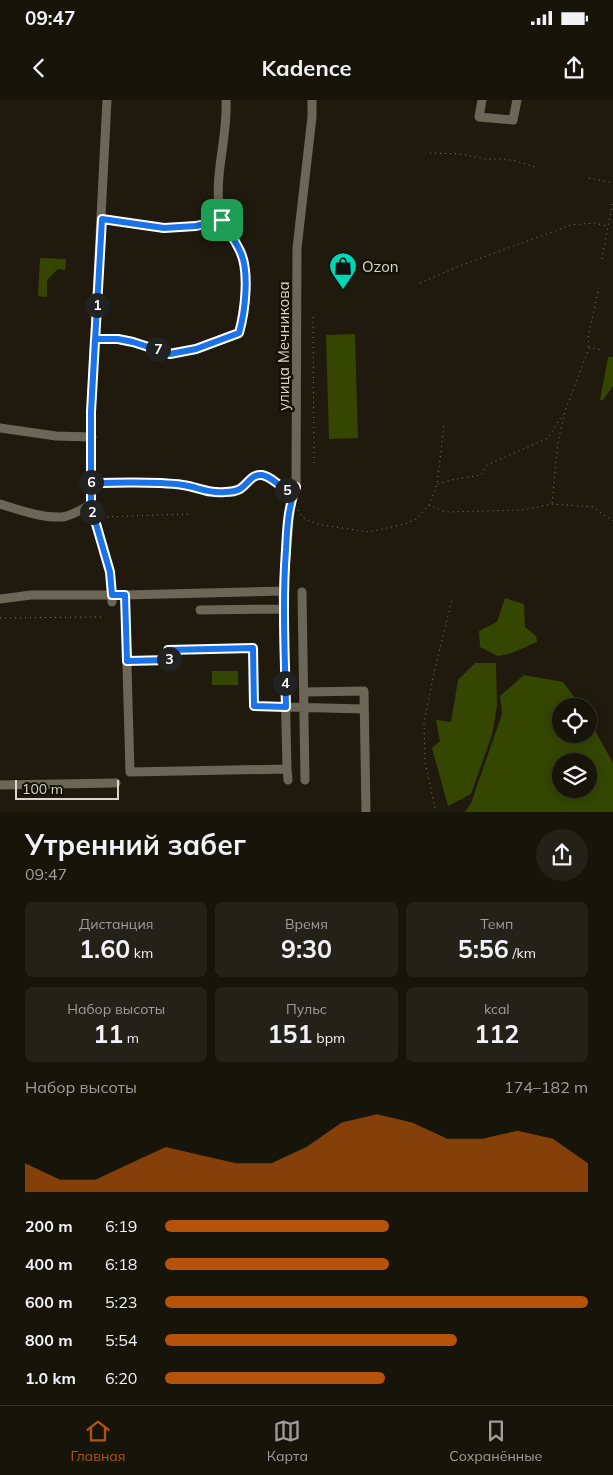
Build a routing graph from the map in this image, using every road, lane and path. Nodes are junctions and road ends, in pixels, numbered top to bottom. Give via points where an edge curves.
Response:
1 (107, 100) edge
2 (226, 100) edge
3 (312, 100) edge
4 (482, 100) edge
5 (516, 100) edge
6 (430, 153) dead end
7 (538, 168) dead end
8 (589, 178) dead end
9 (613, 183) edge
10 (613, 200) edge
11 (102, 219) junction
12 (222, 220) junction
13 (607, 226) junction
14 (602, 259) dead end
15 (420, 283) dead end
16 (599, 288) dead end
17 (313, 317) dead end
18 (95, 339) junction
19 (589, 348) junction
20 (603, 350) dead end
21 (565, 411) junction
22 (444, 425) dead end
23 (0, 428) edge
24 (92, 437) junction
25 (314, 464) dead end
26 (91, 483) junction
27 (437, 484) junction
28 (296, 487) junction
29 (0, 504) edge
30 (91, 504) junction
31 (429, 504) junction
32 (552, 504) junction
33 (297, 508) dead end
34 (188, 514) dead end
35 (93, 517) junction
36 (613, 521) edge
37 (283, 592) junction
38 (302, 592) dead end
39 (125, 595) junction
40 (112, 598) junction
41 (0, 599) edge
42 (452, 599) dead end
43 (283, 608) junction
44 (200, 610) dead end
45 (101, 617) dead end
46 (0, 618) edge
47 (127, 661) junction
48 (304, 692) junction
49 (286, 707) junction
50 (304, 707) junction
51 (364, 709) junction
52 (287, 769) junction
53 (288, 780) dead end
54 (305, 780) dead end
55 (116, 783) dead end
56 (0, 785) edge
57 (366, 812) edge
58 (436, 812) edge

1 - 11 street
2 - 12 street via 218,187
3 - 28 street, улица Мечникова via 297,248
4 - 5 street via 479,117 513,120
6 - 7 path via 503,159
8 - 9 path
10 - 13 path
11 - 12 street via 164,228
11 - 18 street
12 - 18 street via 241,252 246,278 239,333 196,349 170,354 133,342
13 - 14 path
13 - 15 path via 594,223 571,225
16 - 19 path via 588,337
17 - 25 path
18 - 24 street
19 - 20 path
19 - 21 path
21 - 27 path via 548,438 487,465 481,475
21 - 32 path via 558,442
22 - 27 path
23 - 24 street via 56,436
24 - 26 street
26 - 28 path via 185,485 210,493 240,488 255,476 263,475 285,490
26 - 30 street
27 - 31 path
28 - 37 street, улица Мечникова via 291,499
29 - 30 street via 40,516 63,517
30 - 35 street
31 - 32 path via 445,512 523,510
31 - 33 path via 416,519 369,532 316,524 302,517
32 - 36 path via 593,507
34 - 35 path
35 - 40 street via 110,572
37 - 39 street
37 - 43 street, улица Мечникова
38 - 48 street
39 - 40 street
39 - 47 street
40 - 41 street via 31,595
42 - 58 path via 424,722 425,761
43 - 44 street
43 - 49 street, улица Мечникова
45 - 46 path
47 - 49 path via 169,660 168,650 253,648 254,706
47 - 52 street via 130,772
48 - 50 street
48 - 51 street via 364,691
49 - 50 street
49 - 52 street, улица Мечникова
50 - 51 street
50 - 54 street
51 - 57 street
52 - 53 street, улица Мечникова
55 - 56 street

